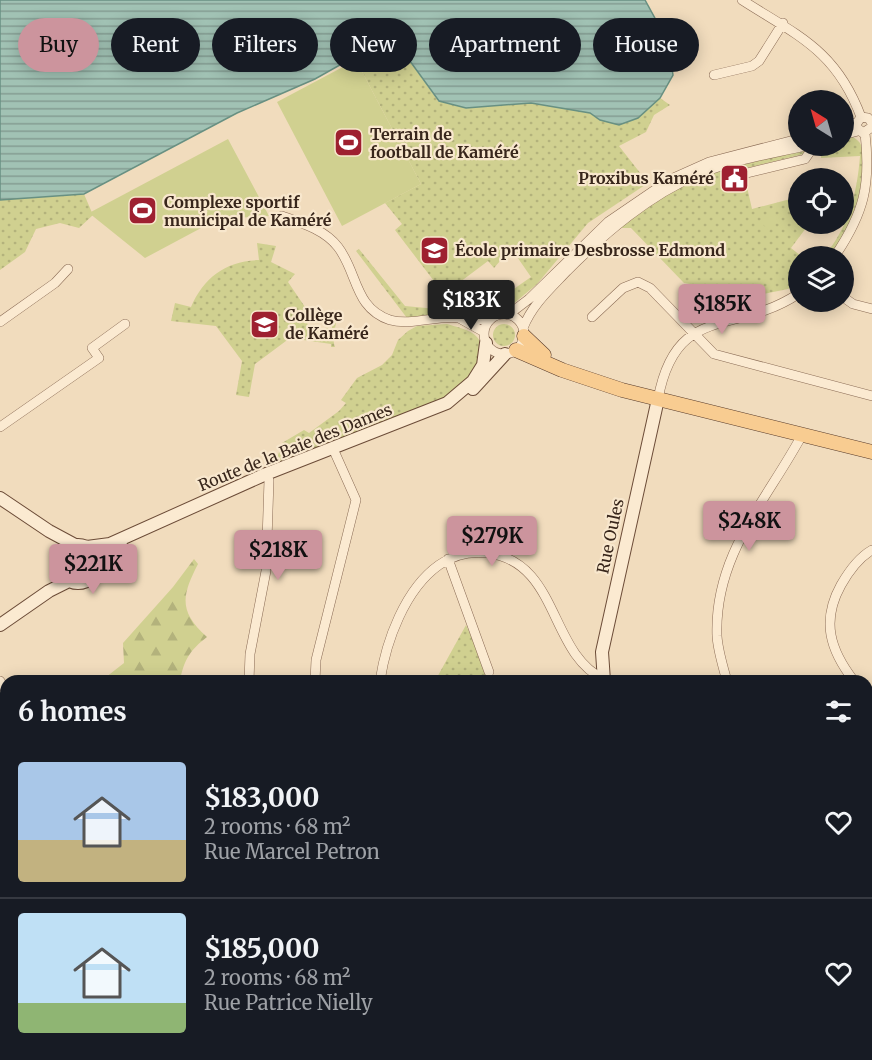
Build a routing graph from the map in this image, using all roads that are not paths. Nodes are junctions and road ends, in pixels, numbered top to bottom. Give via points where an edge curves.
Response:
1 (742, 0) edge
2 (783, 23) junction
3 (714, 75) dead end
4 (867, 125) edge
5 (788, 142) edge
6 (788, 149) edge
7 (807, 156) edge
8 (726, 161) junction
9 (869, 193) edge
10 (282, 216) dead end
11 (842, 246) edge
12 (68, 269) dead end
13 (788, 299) edge
14 (854, 304) edge
15 (872, 309) edge
16 (508, 315) junction
17 (592, 317) dead end
18 (459, 318) junction
19 (490, 320) junction
20 (0, 322) edge
21 (125, 324) dead end
22 (523, 332) junction
23 (693, 334) junction
24 (485, 338) junction
25 (511, 352) junction
26 (562, 370) junction
27 (872, 396) edge
28 (658, 399) junction
29 (0, 427) edge
30 (802, 435) junction
31 (872, 452) edge
32 (335, 453) junction
33 (269, 480) junction
34 (0, 498) edge
35 (49, 531) junction
36 (81, 546) junction
37 (872, 550) edge
38 (61, 555) junction
39 (448, 559) junction
40 (97, 561) junction
41 (60, 571) junction
42 (69, 581) junction
43 (0, 616) edge
44 (0, 625) edge
45 (489, 672) dead end
46 (249, 675) edge
47 (315, 675) edge
48 (382, 675) edge
49 (597, 675) edge
50 (604, 675) edge
51 (726, 675) edge
52 (849, 675) edge

1 - 2 street
2 - 3 street via 759,61
2 - 4 street via 832,64
4 - 9 street
5 - 8 street
6 - 8 street
7 - 8 street via 740,175 730,173
8 - 16 street via 693,167 608,222
8 - 22 street via 673,187 617,225 539,300 528,315
9 - 11 street
10 - 18 street via 309,226 337,246 360,295 377,315 400,322
12 - 20 street via 55,283
13 - 23 street
14 - 15 street
16 - 19 street
16 - 22 street via 518,320
17 - 23 street via 623,288 638,282 650,288
18 - 19 street
18 - 24 street
19 - 24 street
21 - 29 street via 92,348 99,358
22 - 25 street
22 - 26 main road
23 - 27 street via 714,354
23 - 28 street via 676,348 667,364
24 - 25 street via 494,352
24 - 36 main road, Route de la Baie des Dames via 483,365 473,381 447,403 266,474 110,544
25 - 26 main road
25 - 32 main road, Route de la Baie des Dames via 476,387 448,407
26 - 28 main road
28 - 30 main road
28 - 50 main road, Rue Oules via 602,652
30 - 31 main road
30 - 51 street via 750,516 725,579 717,638
32 - 33 main road, Route de la Baie des Dames
32 - 47 street via 356,500
33 - 40 main road, Route de la Baie des Dames via 114,549
33 - 46 street via 266,571
34 - 35 main road
35 - 36 main road
35 - 38 main road
36 - 38 main road
36 - 40 main road
37 - 52 street via 850,568 832,602 829,628 840,663
38 - 41 main road
39 - 45 street
39 - 48 street via 421,582 409,599 391,637
39 - 49 street via 480,552 498,554 525,569 535,579 585,667
40 - 42 main road via 95,572 87,581
41 - 42 main road
41 - 43 main road via 48,584
42 - 44 main road

